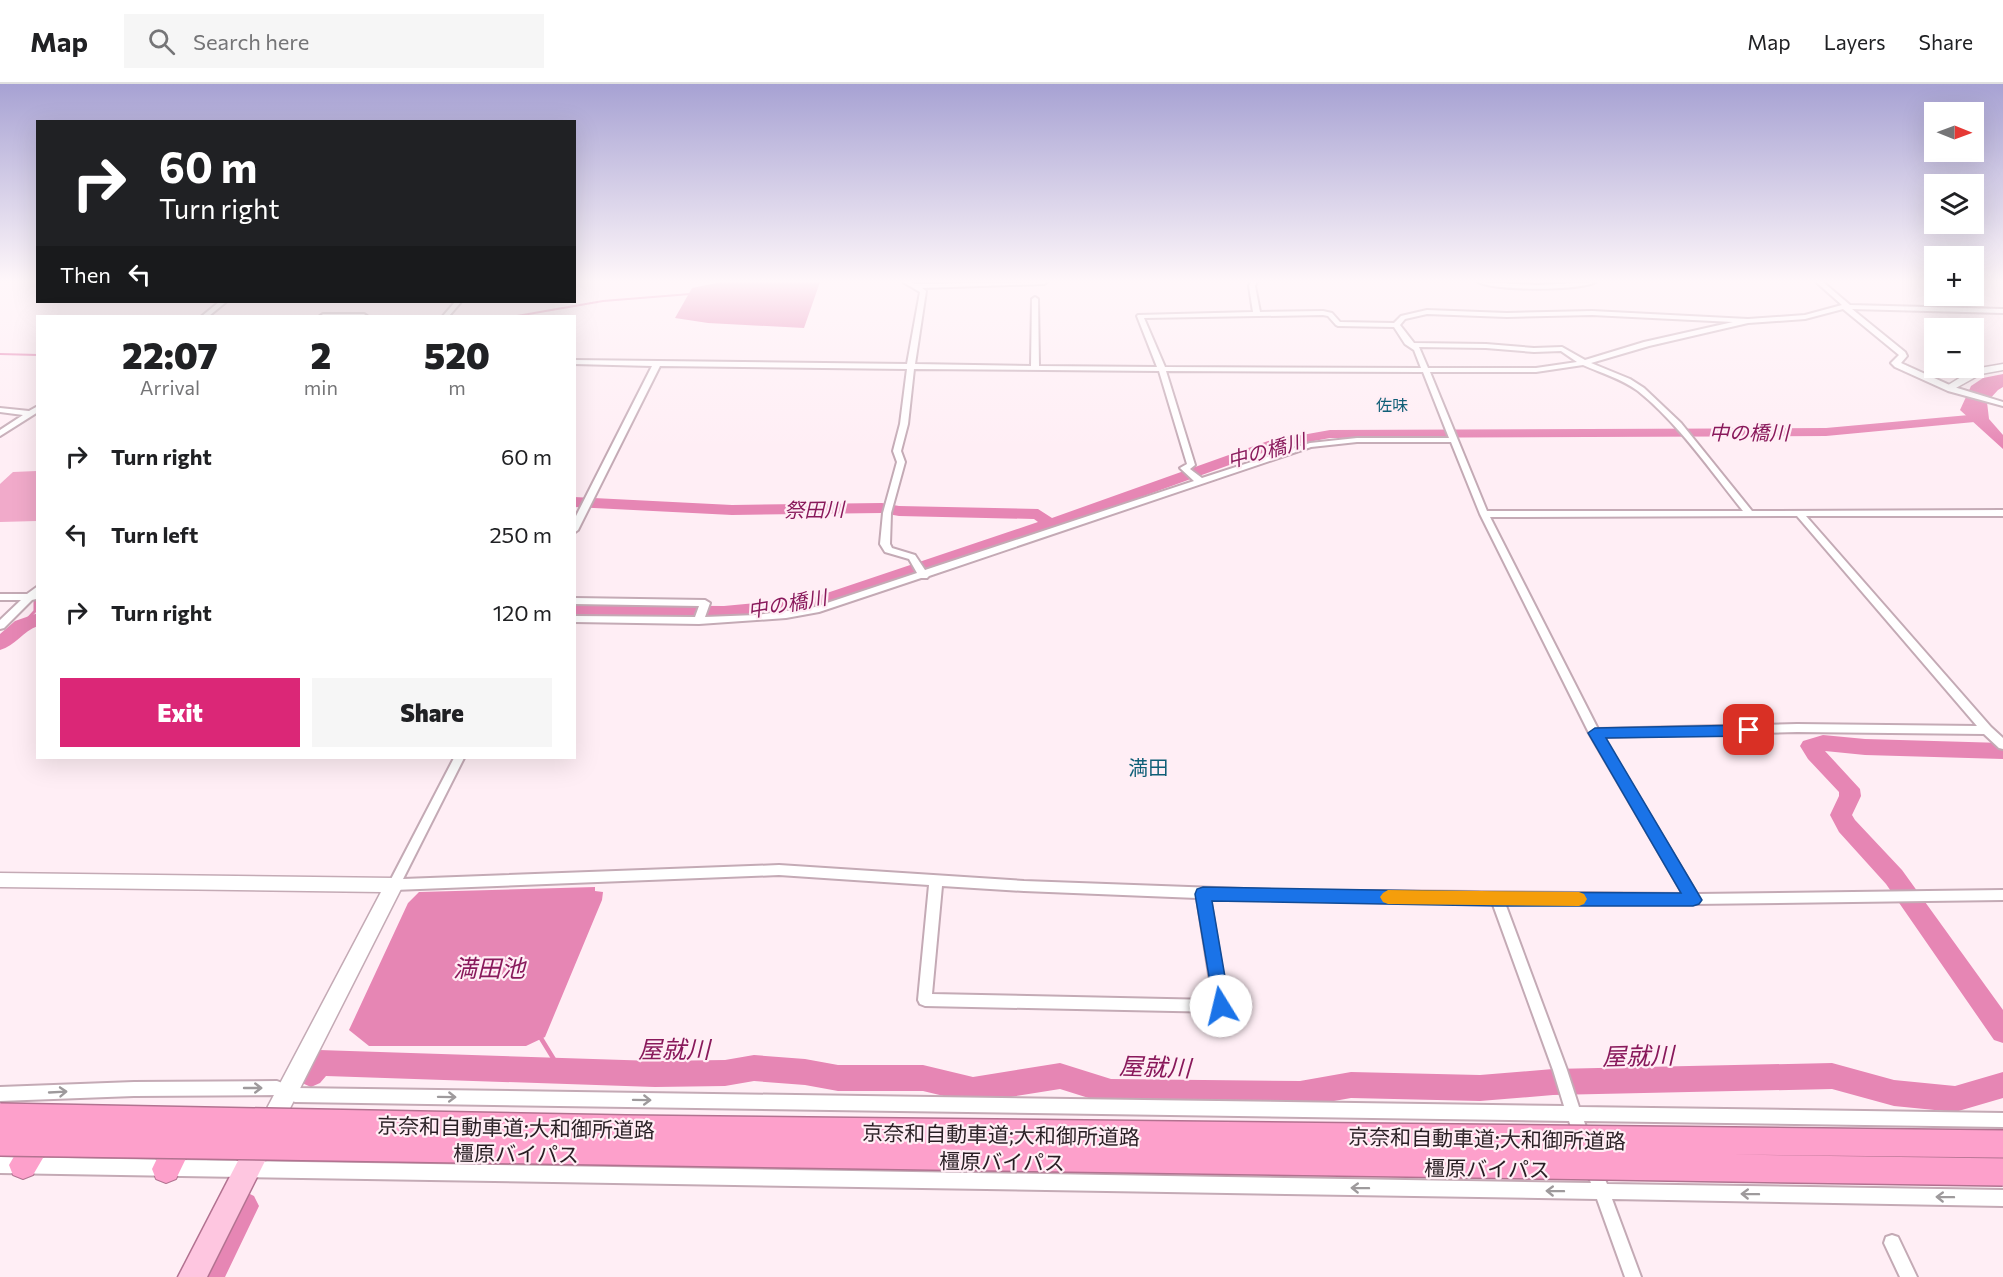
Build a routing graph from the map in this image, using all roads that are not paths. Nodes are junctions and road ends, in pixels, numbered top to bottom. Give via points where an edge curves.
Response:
1 (916, 338) edge
2 (1035, 338) edge
3 (1149, 338) edge
4 (1405, 338) edge
5 (1675, 338) edge
6 (1882, 338) edge
7 (1412, 345) junction
8 (576, 362) edge
9 (1584, 363) junction
10 (657, 364) junction
11 (911, 367) junction
12 (2003, 367) edge
13 (1035, 368) junction
14 (1162, 369) junction
15 (1424, 371) junction
16 (1953, 388) junction
17 (2003, 405) edge
18 (0, 410) edge
19 (34, 410) edge
20 (0, 434) edge
21 (1454, 440) junction
22 (1201, 481) junction
23 (1799, 513) junction
24 (2003, 513) edge
25 (1484, 514) junction
26 (1750, 514) junction
27 (576, 526) edge
28 (924, 575) junction
29 (35, 595) edge
30 (0, 597) edge
31 (576, 601) edge
32 (576, 619) edge
33 (700, 619) junction
34 (0, 626) edge
35 (1987, 730) junction
36 (1595, 733) junction
37 (2002, 744) edge
38 (458, 759) edge
39 (936, 879) junction
40 (0, 880) edge
41 (394, 885) junction
42 (1203, 894) junction
43 (2003, 895) edge
44 (1497, 899) junction
45 (1693, 900) junction
46 (286, 1091) junction
47 (0, 1094) edge
48 (0, 1116) edge
49 (273, 1119) junction
50 (2003, 1120) edge
51 (1577, 1125) junction
52 (2003, 1143) edge
53 (0, 1144) edge
54 (20, 1159) edge
55 (252, 1160) junction
56 (2003, 1174) edge
57 (1598, 1181) junction
58 (2003, 1198) edge
59 (1892, 1243) dead end
60 (192, 1277) edge
61 (1634, 1277) edge
62 (1909, 1277) edge

1 - 11 street
2 - 13 street
3 - 14 street
4 - 7 street
5 - 9 street
6 - 16 street via 1903,356 1895,363
7 - 9 street via 1562,349
7 - 15 street
8 - 10 street
9 - 15 street via 1536,370
9 - 26 street via 1641,390 1678,425
10 - 11 street
10 - 27 street
11 - 13 street
11 - 28 street via 897,451 901,462 887,513 885,544 888,550 912,557
12 - 16 street via 1978,371
13 - 14 street
14 - 15 street
14 - 22 street via 1191,465 1186,469
15 - 21 street
16 - 17 street
18 - 19 street
19 - 20 street
21 - 22 street via 1326,443
21 - 25 street
22 - 28 street
23 - 24 street
23 - 26 street
23 - 35 street
25 - 26 street
25 - 36 street
28 - 33 street via 816,610 760,618
29 - 30 street
29 - 34 street
31 - 33 street via 705,603
32 - 33 street
35 - 36 street via 1797,728
35 - 37 street
36 - 45 street
38 - 41 street
39 - 41 street via 779,870
39 - 42 street
39 - 42 street via 925,1000 1221,1006
40 - 41 street
41 - 46 street
42 - 44 street
43 - 45 street
44 - 45 street
44 - 51 street
47 -> 46 street via 134,1089
46 - 49 street
46 -> 51 street via 295,1095
48 - 49 highway, 橿原バイパス
48 - 52 highway, 京奈和自動車道;大和御所道路, bridge via 708,1130
49 - 51 highway, 橿原バイパス
49 - 55 main road
50 - 51 street
51 - 52 highway, 橿原バイパス
51 - 57 street
53 - 54 highway, 橿原バイパス
53 - 56 highway, 京奈和自動車道;大和御所道路, bridge
54 - 55 highway, 橿原バイパス
57 -> 55 highway, 橿原バイパス
55 - 60 main road
56 - 57 highway, 橿原バイパス
58 -> 57 street
57 - 61 street
59 - 62 street

